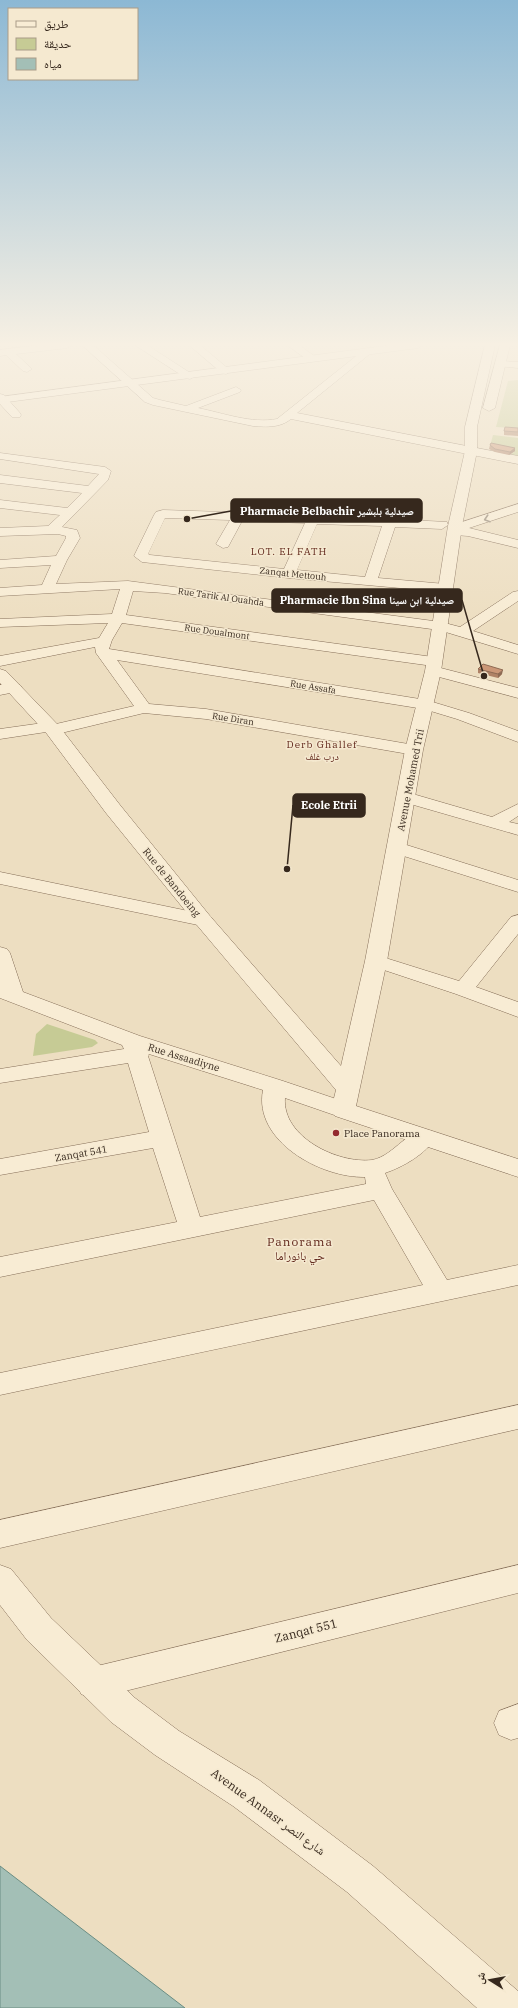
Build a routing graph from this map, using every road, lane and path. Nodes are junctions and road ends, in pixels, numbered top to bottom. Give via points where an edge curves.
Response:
1 (412, 439) edge
2 (471, 439) edge
3 (477, 439) edge
4 (471, 450) junction
5 (0, 456) edge
6 (518, 460) edge
7 (0, 479) edge
8 (91, 490) junction
9 (0, 504) edge
10 (518, 508) edge
11 (69, 512) junction
12 (238, 517) junction
13 (313, 520) junction
14 (390, 523) junction
15 (451, 528) junction
16 (52, 530) junction
17 (0, 532) edge
18 (223, 544) dead end
19 (518, 544) edge
20 (60, 560) junction
21 (0, 564) edge
22 (289, 574) junction
23 (370, 582) junction
24 (128, 585) junction
25 (48, 588) junction
26 (445, 588) junction
27 (0, 592) edge
28 (518, 595) edge
29 (118, 618) junction
30 (0, 623) edge
31 (441, 626) junction
32 (462, 632) junction
33 (104, 647) junction
34 (518, 650) edge
35 (0, 661) edge
36 (433, 666) junction
37 (0, 674) edge
38 (7, 689) edge
39 (518, 693) edge
40 (426, 705) junction
41 (144, 708) junction
42 (52, 728) junction
43 (0, 734) edge
44 (518, 737) edge
45 (414, 750) junction
46 (406, 797) junction
47 (518, 809) edge
48 (495, 822) junction
49 (518, 830) edge
50 (397, 848) junction
51 (0, 878) edge
52 (518, 886) edge
53 (203, 920) junction
54 (518, 921) edge
55 (0, 953) edge
56 (376, 961) junction
57 (463, 989) junction
58 (7, 994) edge
59 (518, 1010) edge
60 (135, 1048) junction
61 (0, 1076) edge
62 (275, 1086) junction
63 (345, 1099) junction
64 (424, 1137) junction
65 (162, 1138) junction
66 (0, 1167) edge
67 (518, 1168) edge
68 (376, 1179) junction
69 (192, 1228) junction
70 (0, 1267) edge
71 (518, 1275) edge
72 (441, 1292) junction
73 (0, 1384) edge
74 (518, 1417) edge
75 (0, 1534) edge
76 (518, 1579) edge
77 (0, 1580) edge
78 (93, 1683) junction
79 (507, 2008) edge

1 - 4 street
2 - 4 street, Avenue Mohamed Trii
3 - 4 street, Avenue Mohamed Trii
4 - 6 street
4 - 15 street, Avenue Mohamed Trii
5 - 8 street via 105,471 104,477
7 - 8 street
8 - 11 street
9 - 11 street
10 -> 15 street
11 - 16 street
12 - 13 street
12 - 18 street
12 - 22 street, Zanqat Mettouh via 161,514 141,554 142,557
13 - 14 street
13 - 22 street
14 - 15 street
14 - 23 street
15 - 19 street
15 - 26 street, Avenue Mohamed Trii
16 - 17 street
16 - 20 street via 68,531 73,535
20 - 21 street
20 - 25 street
22 - 23 street, Zanqat Mettouh
23 - 26 street, Zanqat Mettouh
24 - 25 street, Rue Tarik Al Ouahda
24 - 29 street
24 - 31 street, Rue Tarik Al Ouahda
25 - 27 street, Rue Tarik Al Ouahda
26 - 31 street, Avenue Mohamed Trii
28 - 32 street
29 - 30 street, Rue Doualmont
29 - 33 street
29 - 36 street, Rue Doualmont
31 - 32 street, Rue Tarik Al Ouahda
31 - 36 street, Avenue Mohamed Trii
32 - 34 street, Rue Tarik Al Ouahda
33 - 35 street, Rue Assafa
33 - 40 street, Rue Assafa
33 - 41 street
36 - 39 street, Rue Doualmont
36 - 40 street, Avenue Mohamed Trii
37 - 38 street, Rue de Bandoeing
38 - 42 street, Rue de Bandoeing
40 - 44 street, Rue Assafa
40 - 45 street, Avenue Mohamed Trii
41 - 42 street, Rue Diran
41 - 45 street, Rue Diran via 206,714
42 - 43 street, Rue Diran
42 - 53 street, Rue de Bandoeing via 113,809
45 - 46 street, Avenue Mohamed Trii
46 - 48 street
46 - 50 street, Avenue Mohamed Trii
47 - 48 street
48 - 49 street
50 - 52 street
50 - 56 street, Avenue Mohamed Trii
51 - 53 street
53 - 63 street, Rue de Bandoeing
54 - 57 street
55 - 58 street
56 - 57 street
56 - 63 street, Avenue Mohamed Trii
57 - 59 street
58 - 60 street, Rue Assaadiyne
60 - 61 street
60 - 62 street, Rue Assaadiyne
60 - 65 street
62 - 63 street, Rue Assaadiyne
62 - 68 street via 273,1100 277,1118 287,1135 327,1162
63 - 64 street, Rue Assaadiyne via 369,1119
64 - 67 street, Rue Assaadiyne
64 - 68 street
65 - 66 street, Zanqat 541
65 - 69 street
68 - 69 street
68 - 72 street
69 - 70 street
71 - 72 street
72 - 73 street
74 - 75 street
76 - 78 street, Zanqat 551
77 - 78 street, Avenue Annasr شارع النصر via 38,1629
78 - 79 street, Avenue Annasr شارع النصر via 123,1710 161,1738 246,1793 360,1879

